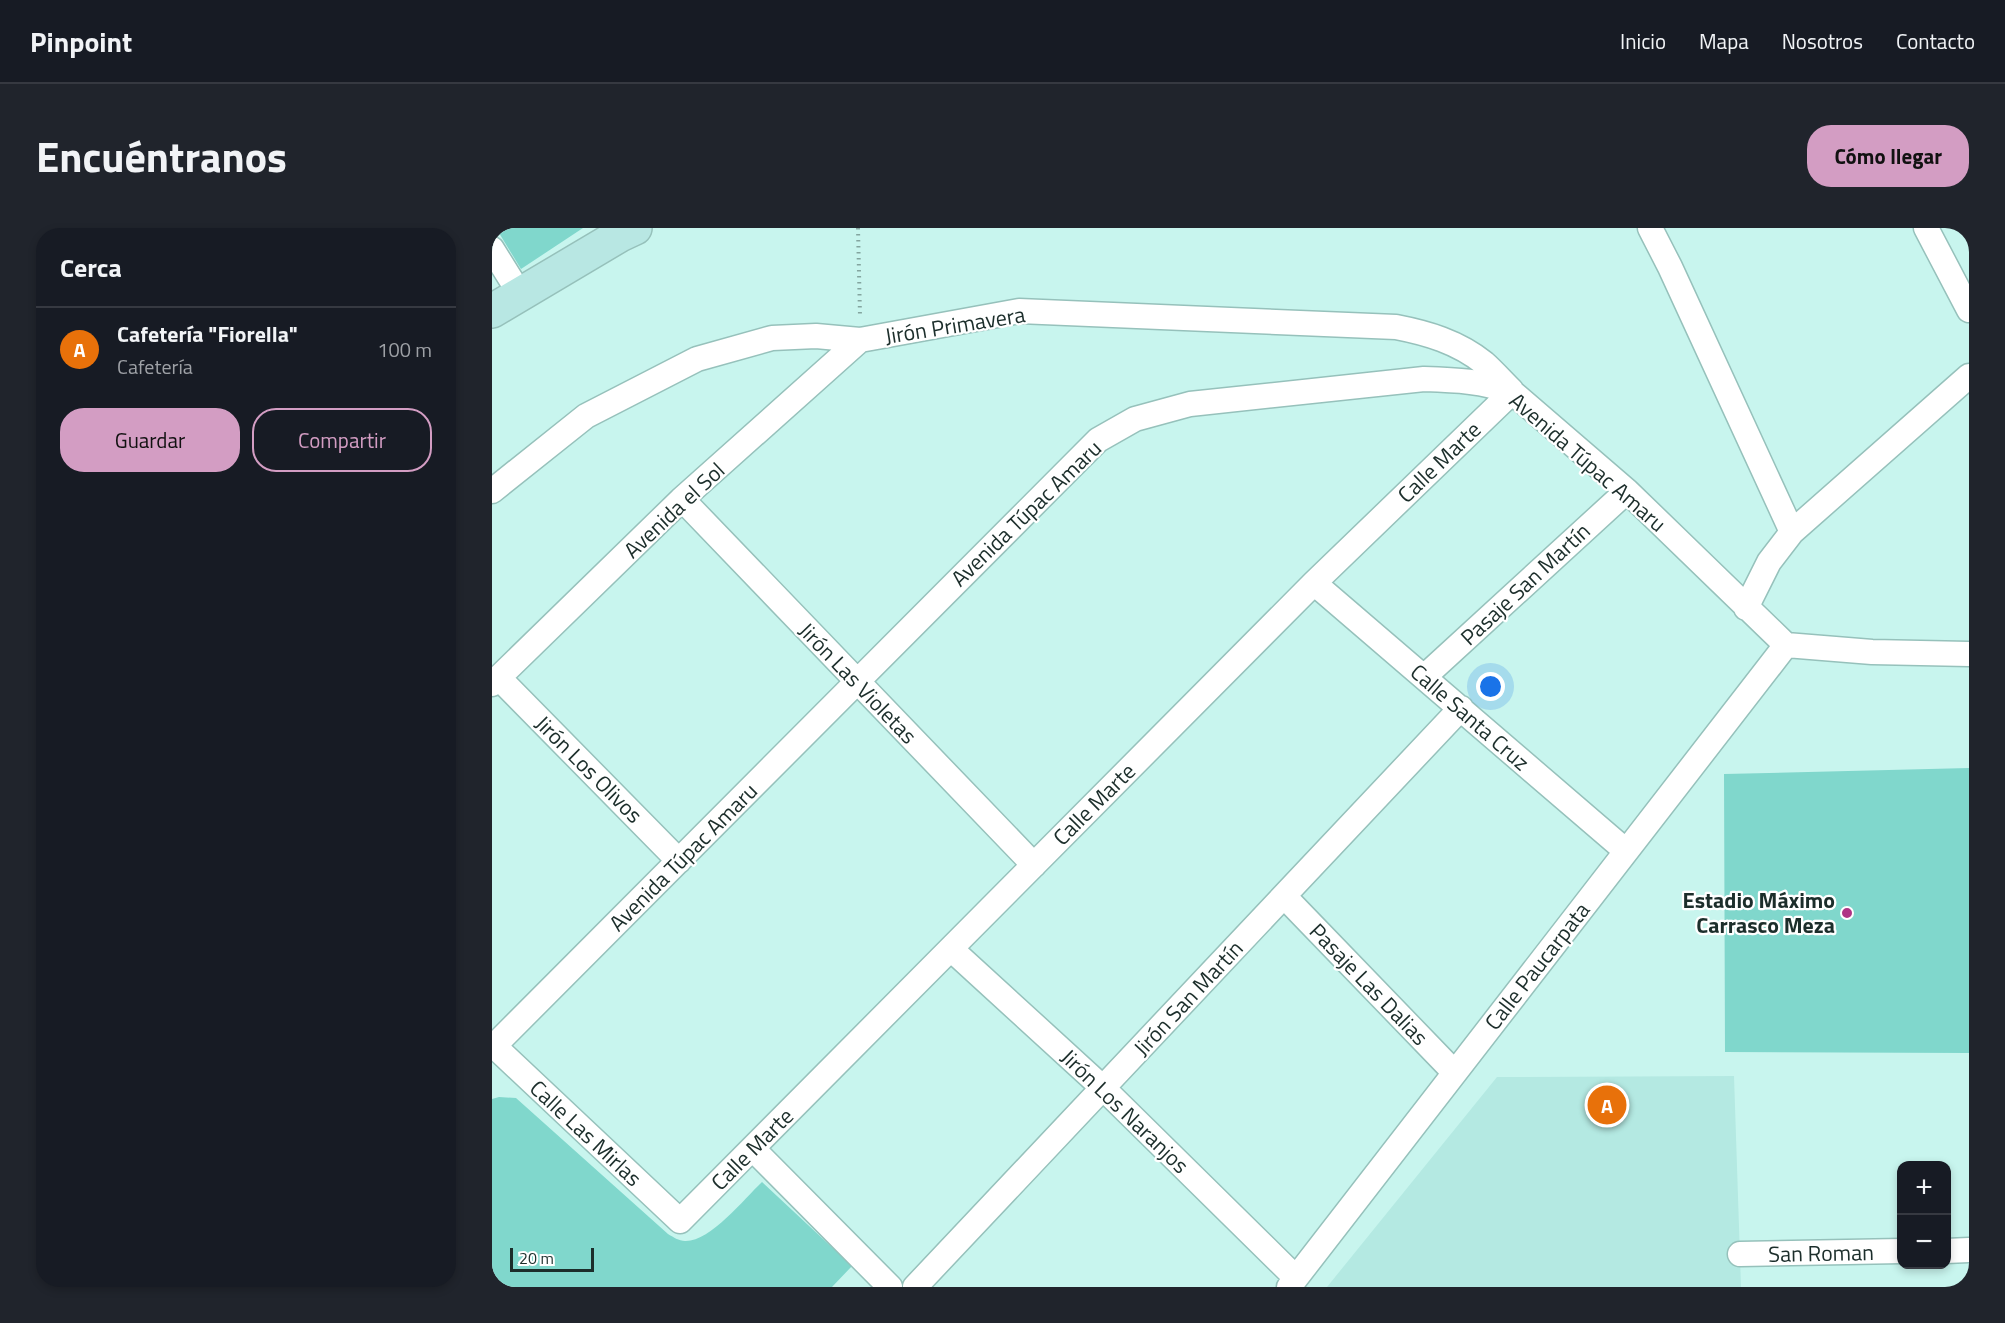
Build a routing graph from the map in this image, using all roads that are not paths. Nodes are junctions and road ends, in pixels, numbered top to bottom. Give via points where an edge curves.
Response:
1 (635, 228) edge
2 (1650, 228) edge
3 (1926, 228) edge
4 (492, 249) edge
5 (520, 294) junction
6 (1969, 310) edge
7 (492, 311) edge
8 (860, 340) junction
9 (1969, 376) edge
10 (1512, 392) junction
11 (492, 491) edge
12 (1627, 491) junction
13 (682, 500) junction
14 (1792, 532) junction
15 (1314, 583) junction
16 (1746, 608) junction
17 (1786, 645) junction
18 (1969, 654) edge
19 (1424, 677) junction
20 (495, 681) edge
21 (856, 682) junction
22 (1461, 708) junction
23 (1626, 851) junction
24 (678, 861) junction
25 (1034, 865) junction
26 (1284, 896) junction
27 (951, 949) junction
28 (493, 1046) edge
29 (1454, 1072) junction
30 (1103, 1088) junction
31 (753, 1149) junction
32 (680, 1221) joint
33 (1969, 1250) edge
34 (1897, 1251) edge
35 (1951, 1251) edge
36 (1740, 1254) dead end
37 (1292, 1282) edge
38 (890, 1287) edge
39 (915, 1287) edge

1 - 5 street
2 - 14 street
3 - 6 street
4 - 5 street
5 - 7 street
8 - 10 street, Jirón Primavera via 1019,311 1396,327 1428,333 1460,347 1484,363
8 - 11 street, Jirón Primavera via 772,338 697,359 586,416
8 - 13 street, Avenida el Sol
9 - 14 street
10 - 12 street, Avenida Túpac Amaru
10 - 15 street, Calle Marte
10 - 21 street, Avenida Túpac Amaru via 1492,384 1425,379 1191,404 1136,419 1098,440
12 - 16 street, Avenida Túpac Amaru
12 - 19 street, Pasaje San Martín
13 - 20 street, Avenida el Sol
13 - 21 street, Jirón Las Violetas
14 - 16 street via 1769,562
15 - 19 street, Calle Santa Cruz
15 - 25 street, Calle Marte
16 - 17 street, Avenida Túpac Amaru
17 - 18 street
17 - 23 street, Calle Paucarpata
19 - 22 street, Calle Santa Cruz
20 - 24 street, Jirón Los Olivos
21 - 24 street, Avenida Túpac Amaru
21 - 25 street, Jirón Las Violetas
22 - 23 street, Calle Santa Cruz
22 - 26 street, Jirón San Martín
23 - 29 street, Calle Paucarpata
24 - 28 street, Avenida Túpac Amaru
25 - 27 street, Calle Marte
26 - 29 street, Pasaje Las Dalias
26 - 30 street, Jirón San Martín
27 - 30 street, Jirón Los Naranjos
27 - 31 street, Calle Marte
28 - 32 street, Calle Las Mirlas
29 - 37 street, Calle Paucarpata
30 - 37 street, Jirón Los Naranjos
30 - 39 street, Jirón San Martín
31 - 32 street, Calle Marte
31 - 38 street
33 - 35 street
34 - 36 street, San Roman

